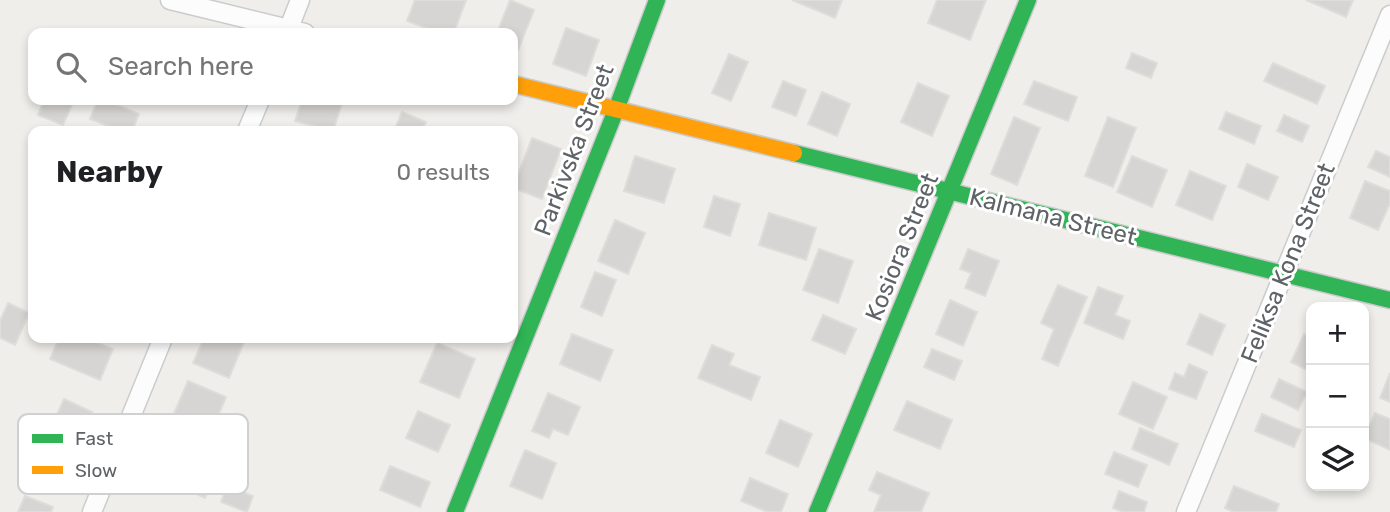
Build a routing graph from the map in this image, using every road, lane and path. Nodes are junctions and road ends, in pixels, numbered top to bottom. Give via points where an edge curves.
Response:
1 (170, 0) edge
2 (300, 0) edge
3 (657, 0) edge
4 (1028, 0) edge
5 (1390, 15) edge
6 (278, 28) edge
7 (295, 28) edge
8 (518, 85) edge
9 (258, 105) edge
10 (616, 110) junction
11 (249, 126) edge
12 (950, 192) junction
13 (1283, 274) junction
14 (1390, 300) edge
15 (161, 343) edge
16 (132, 414) edge
17 (99, 494) edge
18 (92, 512) edge
19 (455, 512) edge
20 (817, 512) edge
21 (1186, 512) edge

1 - 6 street
2 - 7 street
3 - 10 street, Parkivska Street
4 - 12 street, Kosiora Street
5 - 13 street, Feliksa Kona Street
8 - 10 street, Kalmana Street
9 - 11 street
10 - 12 street, Kalmana Street
10 - 19 street, Parkivska Street
12 - 13 street, Kalmana Street
12 - 20 street, Kosiora Street
13 - 14 street, Kalmana Street
13 - 21 street, Feliksa Kona Street
15 - 16 street
17 - 18 street

